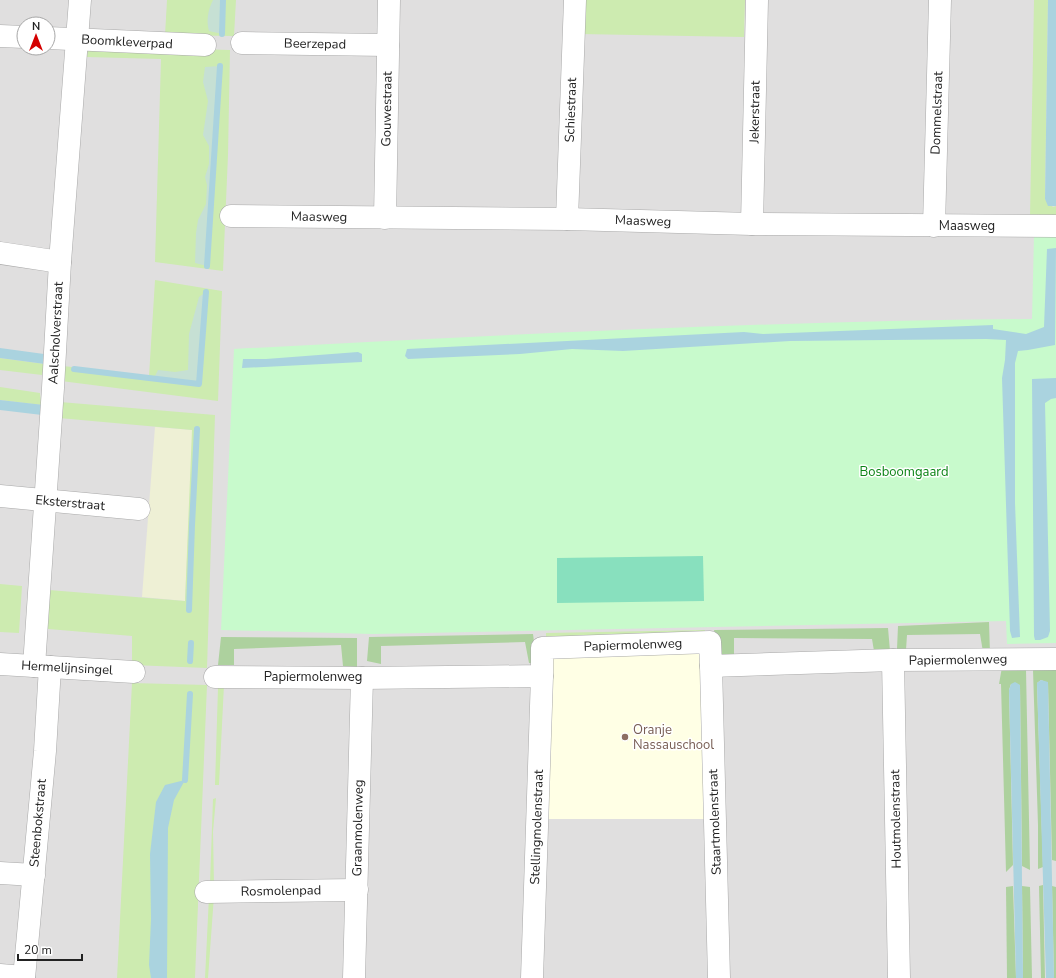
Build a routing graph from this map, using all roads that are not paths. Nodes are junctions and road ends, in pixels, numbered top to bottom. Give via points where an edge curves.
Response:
1 (80, 0) edge
2 (389, 0) edge
3 (575, 0) edge
4 (757, 0) edge
5 (940, 0) edge
6 (0, 36) edge
7 (16, 37) edge
8 (56, 39) edge
9 (77, 40) junction
10 (242, 42) dead end
11 (205, 45) dead end
12 (388, 45) junction
13 (231, 216) dead end
14 (385, 218) junction
15 (567, 219) junction
16 (752, 224) junction
17 (934, 226) junction
18 (1056, 226) edge
19 (0, 253) edge
20 (60, 262) junction
21 (0, 496) edge
22 (46, 501) junction
23 (139, 509) dead end
24 (1056, 659) edge
25 (893, 660) junction
26 (0, 664) edge
27 (711, 666) junction
28 (42, 667) junction
29 (134, 672) dead end
30 (542, 676) junction
31 (215, 677) dead end
32 (362, 678) junction
33 (0, 873) edge
34 (34, 875) junction
35 (356, 890) junction
36 (206, 892) dead end
37 (0, 975) edge
38 (24, 977) edge
39 (354, 978) edge
40 (532, 978) edge
41 (719, 978) edge
42 (899, 978) edge

1 - 9 street, Aalscholverstraat
2 - 12 street, Gouwestraat
3 - 15 street, Schiestraat
4 - 16 street, Jekerstraat
5 - 17 street, Dommelstraat
6 - 7 street
8 - 9 street, Boomkleverpad
9 - 11 street, Boomkleverpad
9 - 20 street, Aalscholverstraat
10 - 12 street, Beerzepad
12 - 14 street, Gouwestraat
13 - 14 street, Maasweg
14 - 15 street, Maasweg
15 - 16 street, Maasweg
16 - 17 street, Maasweg
17 - 18 street, Maasweg
19 - 20 street
20 - 22 street, Aalscholverstraat
21 - 22 street, Eksterstraat
22 - 23 street, Eksterstraat
22 - 28 street, Aalscholverstraat
24 - 25 street, Papiermolenweg
25 - 27 street, Papiermolenweg
25 - 42 street, Houtmolenstraat
26 - 28 street, Hermelijnsingel
27 - 30 street, Papiermolenweg via 710,642 542,648
27 - 41 street, Staartmolenstraat
28 - 29 street, Hermelijnsingel
28 - 34 street, Steenbokstraat via 45,750
30 - 32 street, Papiermolenweg
30 - 40 street, Stellingmolenstraat
31 - 32 street, Papiermolenweg
32 - 35 street, Graanmolenweg
33 - 34 street
34 - 38 street, Steenbokstraat
35 - 36 street, Rosmolenpad
35 - 39 street, Graanmolenweg
37 - 38 street

